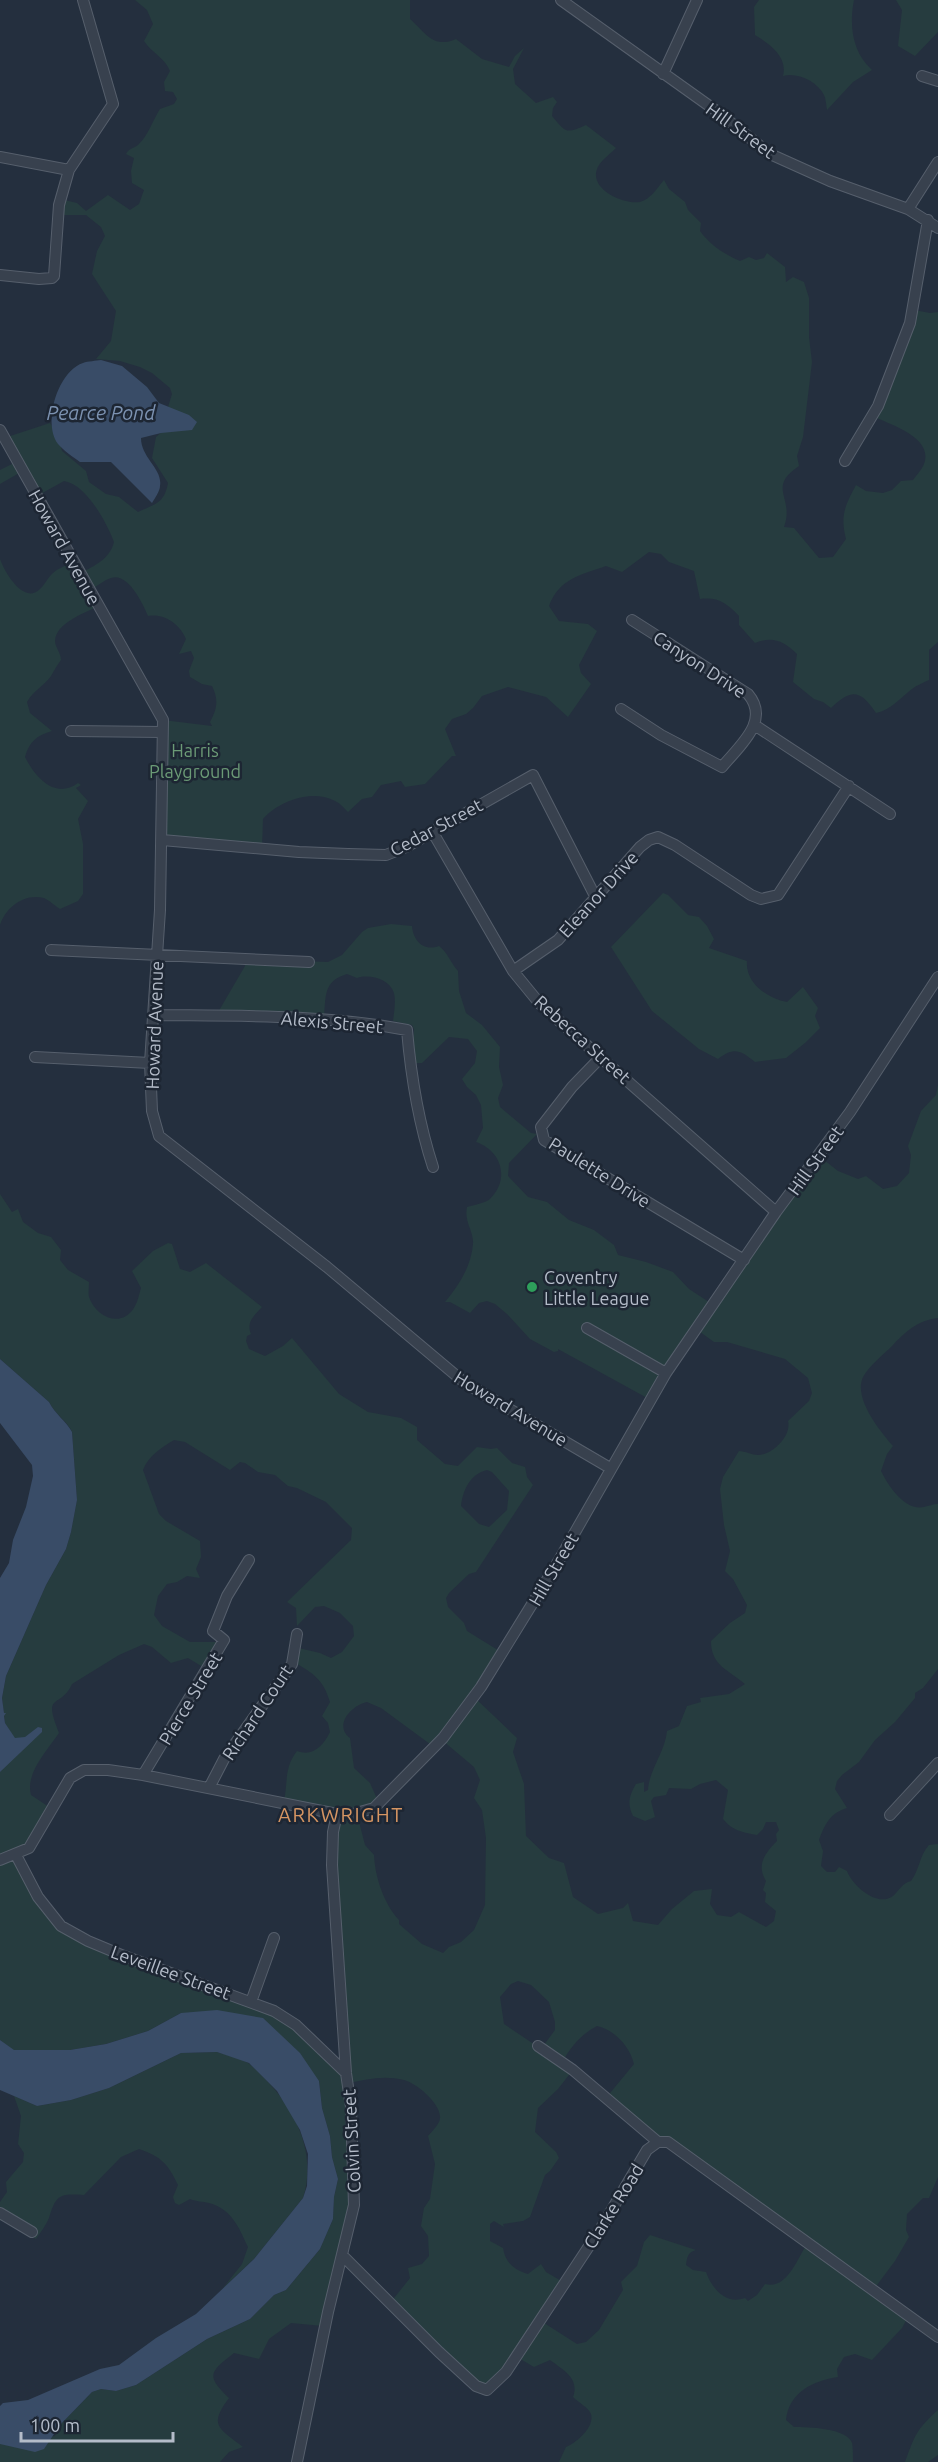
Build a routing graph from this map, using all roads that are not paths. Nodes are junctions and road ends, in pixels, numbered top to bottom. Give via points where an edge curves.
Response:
1 (83, 0) edge
2 (561, 0) edge
3 (697, 0) edge
4 (663, 74) junction
5 (922, 76) dead end
6 (938, 81) edge
7 (0, 157) edge
8 (938, 162) edge
9 (69, 170) junction
10 (908, 209) junction
11 (928, 220) junction
12 (938, 228) edge
13 (0, 275) edge
14 (0, 430) edge
15 (846, 461) dead end
16 (632, 620) dead end
17 (621, 709) dead end
18 (756, 726) junction
19 (71, 730) dead end
20 (162, 732) junction
21 (849, 786) junction
22 (890, 814) dead end
23 (432, 831) junction
24 (162, 840) junction
25 (595, 896) junction
26 (51, 951) dead end
27 (156, 954) junction
28 (309, 962) dead end
29 (513, 971) junction
30 (938, 977) edge
31 (153, 1015) junction
32 (35, 1057) dead end
33 (601, 1057) junction
34 (150, 1063) junction
35 (433, 1167) dead end
36 (776, 1212) junction
37 (744, 1260) junction
38 (587, 1329) dead end
39 (666, 1373) junction
40 (610, 1468) junction
41 (249, 1560) dead end
42 (297, 1634) dead end
43 (938, 1763) edge
44 (143, 1775) junction
45 (209, 1788) junction
46 (338, 1814) junction
47 (890, 1815) dead end
48 (16, 1854) junction
49 (0, 1860) edge
50 (274, 1938) dead end
51 (251, 2002) junction
52 (538, 2046) dead end
53 (346, 2073) junction
54 (658, 2142) junction
55 (0, 2213) edge
56 (32, 2232) dead end
57 (343, 2256) junction
58 (936, 2332) edge
59 (297, 2462) edge

1 - 9 street via 113,104
2 - 4 street, Hill Street
3 - 4 street
4 - 10 street, Hill Street via 770,154
5 - 6 street
7 - 9 street
8 - 10 street
9 - 13 street via 59,205 54,276 39,279
10 - 11 street, Hill Street
11 - 12 street, Hill Street
11 - 15 street via 910,323 879,406
14 - 20 street, Howard Avenue via 163,720
16 - 18 street, Canyon Drive via 748,694 756,708
17 - 18 street via 722,767
18 - 21 street
19 - 20 street
20 - 24 street, Howard Avenue
21 - 22 street
21 - 25 street, Eleanor Drive via 784,888 770,899 751,895 658,837 640,847
23 - 24 street, Cedar Street via 386,855
23 - 25 street, Cedar Street via 533,775
23 - 29 street, Rebecca Street
24 - 27 street, Howard Avenue
25 - 29 street, Eleanor Drive via 558,940
26 - 27 street
27 - 28 street
27 - 31 street, Howard Avenue
29 - 33 street, Rebecca Street via 540,1004
30 - 36 street, Hill Street via 850,1112
31 - 34 street, Howard Avenue
31 - 35 street, Alexis Street via 309,1018 408,1030 421,1129
32 - 34 street
33 - 36 street, Rebecca Street
33 - 37 street, Paulette Drive via 541,1127 544,1140
34 - 40 street, Howard Avenue via 152,1111 159,1136 327,1267 465,1383
36 - 37 street, Hill Street
37 - 39 street, Hill Street
38 - 39 street
39 - 40 street, Hill Street
40 - 46 street, Hill Street via 519,1629 443,1738 374,1808
41 - 44 street, Pierce Street via 227,1596 213,1631 224,1640
42 - 45 street, Richard Court via 292,1664 224,1759
43 - 47 street
44 - 45 street, Hill Street
44 - 48 street, Hill Street via 84,1770 70,1778 29,1848
45 - 46 street, Hill Street
46 - 53 street, Colvin Street via 332,1865
48 - 49 street
48 - 51 street, Leveillee Street via 38,1897 61,1926 124,1956
50 - 51 street
51 - 53 street, Leveillee Street via 296,2025
52 - 54 street via 589,2082
53 - 57 street, Colvin Street via 354,2205
54 - 57 street, Clarke Road via 647,2150 506,2372 487,2390 476,2386 438,2352
54 - 58 street via 668,2142 684,2152
55 - 56 street
57 - 59 street, Colvin Street

